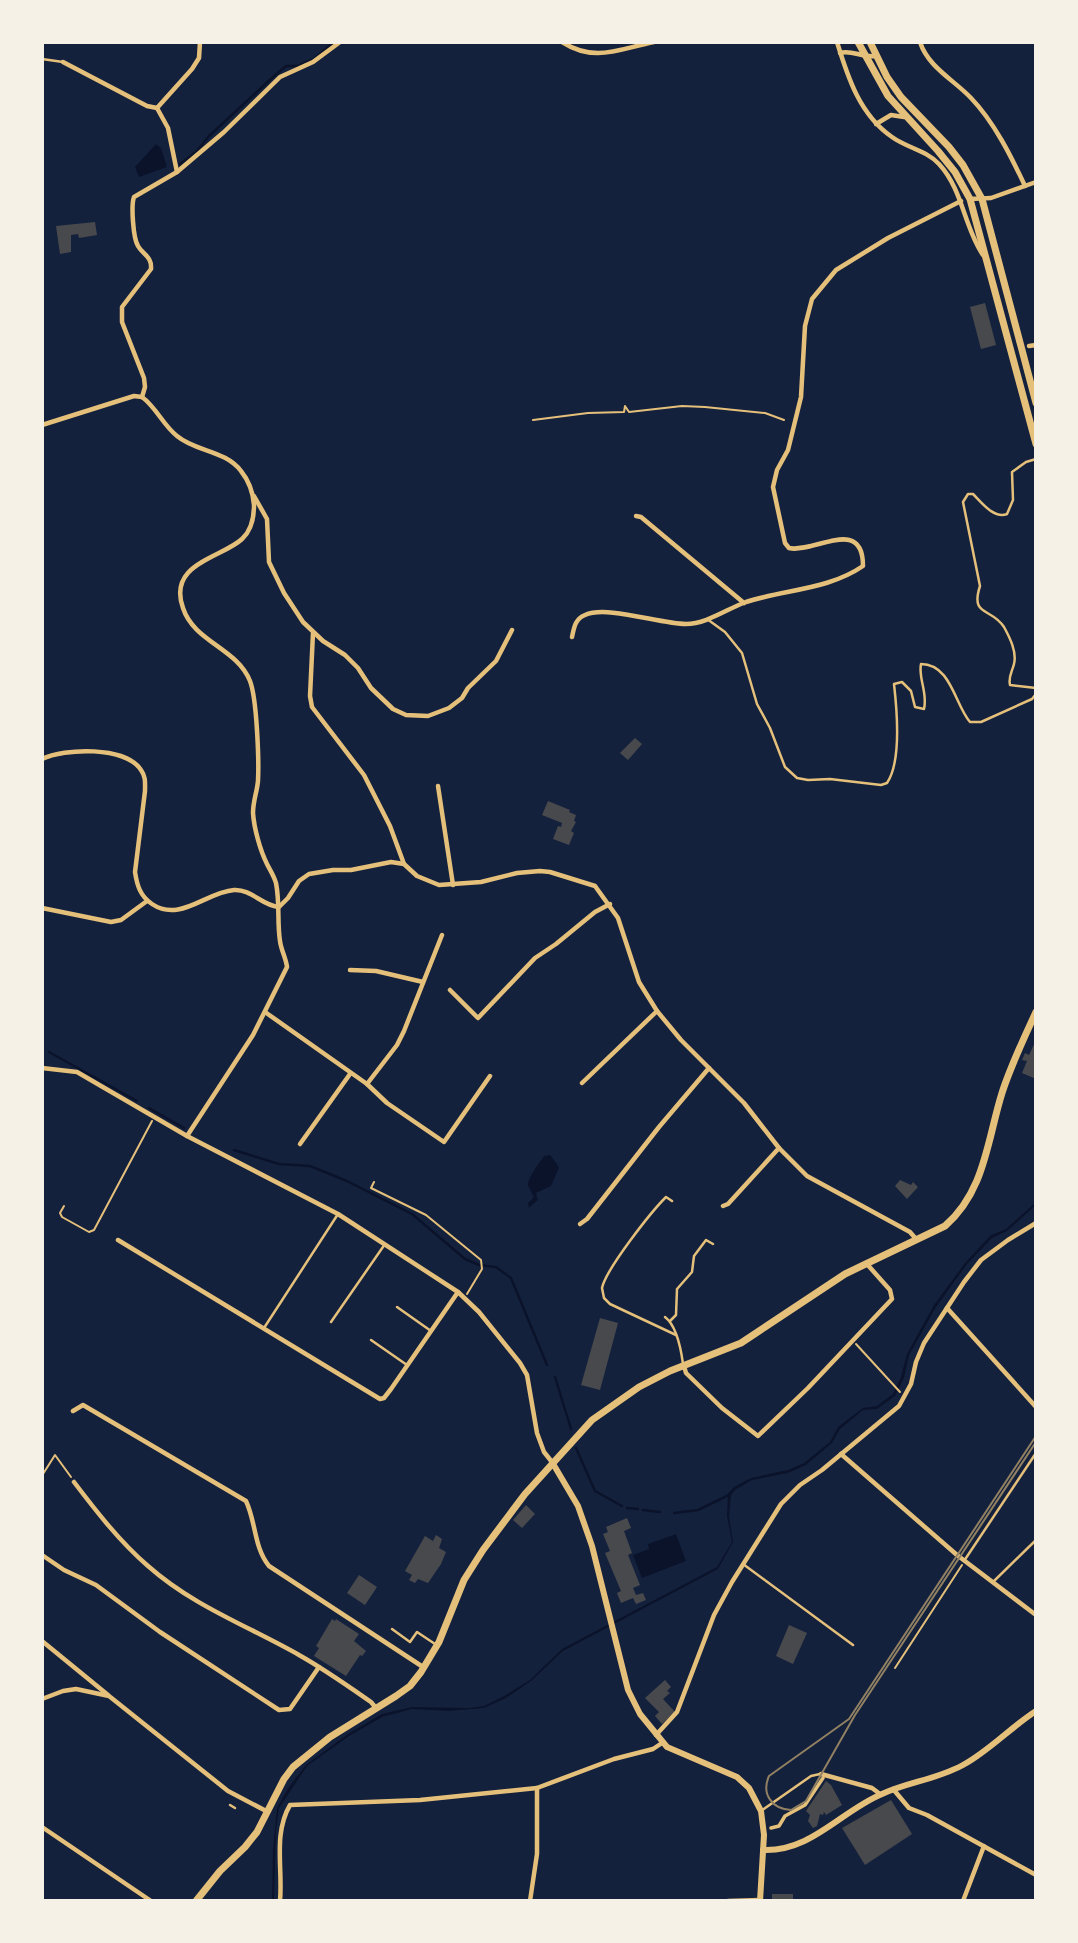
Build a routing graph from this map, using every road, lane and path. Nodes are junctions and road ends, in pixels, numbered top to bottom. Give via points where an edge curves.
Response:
1 (200, 42) edge
2 (340, 42) edge
3 (562, 42) edge
4 (654, 42) edge
5 (837, 42) edge
6 (858, 42) edge
7 (870, 42) edge
8 (920, 42) edge
9 (840, 53) junction
10 (876, 57) junction
11 (865, 58) junction
12 (42, 59) edge
13 (63, 62) joint
14 (157, 108) junction
15 (904, 117) junction
16 (877, 124) junction
17 (177, 172) junction
18 (1036, 182) edge
19 (1026, 186) junction
20 (970, 199) junction
21 (982, 199) junction
22 (961, 201) junction
23 (989, 264) junction
24 (1036, 345) edge
25 (1028, 346) dead end
26 (142, 397) junction
27 (1036, 403) edge
28 (533, 419) dead end
29 (784, 420) dead end
30 (42, 425) edge
31 (1036, 444) edge
32 (1036, 458) edge
33 (253, 496) junction
34 (636, 516) dead end
35 (744, 603) junction
36 (707, 619) junction
37 (512, 630) dead end
38 (313, 633) junction
39 (572, 637) dead end
40 (1036, 688) edge
41 (1036, 694) edge
42 (42, 759) edge
43 (438, 786) dead end
44 (404, 864) junction
45 (453, 886) junction
46 (147, 901) junction
47 (610, 904) junction
48 (279, 907) junction
49 (42, 908) edge
50 (442, 935) dead end
51 (350, 970) dead end
52 (424, 982) junction
53 (450, 990) dead end
54 (656, 1011) junction
55 (265, 1012) junction
56 (1036, 1012) edge
57 (42, 1068) edge
58 (709, 1068) junction
59 (350, 1074) junction
60 (490, 1076) dead end
61 (582, 1083) dead end
62 (367, 1084) junction
63 (154, 1117) junction
64 (187, 1136) junction
65 (300, 1144) dead end
66 (779, 1148) junction
67 (374, 1182) dead end
68 (672, 1201) dead end
69 (64, 1206) dead end
70 (723, 1206) dead end
71 (338, 1214) junction
72 (1036, 1223) edge
73 (580, 1224) dead end
74 (916, 1239) junction
75 (118, 1240) dead end
76 (385, 1244) junction
77 (713, 1244) dead end
78 (866, 1263) junction
79 (458, 1292) junction
80 (465, 1298) junction
81 (397, 1307) dead end
82 (947, 1308) junction
83 (665, 1317) dead end
84 (670, 1321) junction
85 (331, 1322) dead end
86 (264, 1328) junction
87 (431, 1331) junction
88 (676, 1335) junction
89 (371, 1340) dead end
90 (854, 1341) junction
91 (407, 1365) junction
92 (684, 1366) junction
93 (900, 1392) dead end
94 (1036, 1407) edge
95 (73, 1411) dead end
96 (1036, 1453) edge
97 (841, 1454) junction
98 (552, 1462) junction
99 (71, 1476) dead end
100 (74, 1482) dead end
101 (42, 1484) edge
102 (1036, 1540) edge
103 (42, 1556) edge
104 (964, 1561) junction
105 (743, 1564) junction
106 (993, 1582) junction
107 (1036, 1615) edge
108 (392, 1629) dead end
109 (42, 1641) edge
110 (853, 1645) dead end
111 (438, 1646) junction
112 (319, 1667) junction
113 (424, 1668) junction
114 (895, 1668) dead end
115 (109, 1696) junction
116 (42, 1699) edge
117 (377, 1708) junction
118 (1036, 1711) edge
119 (656, 1736) junction
120 (662, 1744) junction
121 (822, 1776) junction
122 (537, 1788) junction
123 (893, 1790) junction
124 (880, 1794) junction
125 (230, 1805) dead end
126 (235, 1808) dead end
127 (761, 1811) junction
128 (268, 1812) junction
129 (42, 1827) edge
130 (771, 1828) dead end
131 (985, 1846) junction
132 (763, 1850) junction
133 (1036, 1875) edge
134 (151, 1901) edge
135 (196, 1901) edge
136 (280, 1901) edge
137 (530, 1901) edge
138 (728, 1901) edge
139 (760, 1901) edge
140 (963, 1901) edge

1 - 14 street via 199,58 192,69
2 - 17 street via 281,77
3 - 4 street via 585,54
5 - 9 street
6 - 11 main road
7 - 10 main road
8 - 19 street via 929,60 983,112
9 - 11 street
9 - 16 street via 861,105
10 - 11 street
10 - 21 main road via 901,97 963,165
11 - 15 main road
12 - 13 lane
13 - 14 street
14 - 17 street via 168,128
15 - 16 street via 891,116
15 - 20 main road via 938,150
16 - 22 street via 939,164
17 - 26 street via 141,191 132,203 135,239 152,264 122,307 122,322 144,378
18 - 19 street
19 - 21 street
20 - 21 street
20 - 23 main road
21 - 27 main road
22 - 23 street via 978,248
22 - 35 street via 836,270 810,307 801,397 788,450 774,480 774,495 789,548 846,538 859,549 863,566 829,583
23 - 31 main road
24 - 25 street
26 - 30 street
26 - 33 street via 178,437 234,463
28 - 29 path via 624,412 625,406 629,412 682,406 765,413
32 - 40 lane via 1012,472 1013,500 1007,513 995,514 973,495 968,494 963,502 980,586 978,607 1003,626 1013,645 1010,685
33 - 38 street via 267,519 268,562
33 - 48 street via 253,519 244,538 189,571 181,594 182,607 199,633 232,656 250,682 258,784 253,813
34 - 35 street
35 - 36 street
36 - 39 street via 690,624 593,612 581,616
36 - 41 lane via 742,653 777,750 797,778 887,783 894,765 894,684 902,682 911,691 915,707 924,709 922,664 935,668 949,682 970,722 981,722
37 - 38 street via 496,662 462,698 428,716 393,709 345,655
38 - 44 street via 312,707 364,775
42 - 46 street via 64,751 95,752 127,758 142,771 146,780 135,872
43 - 45 street
44 - 45 street via 417,876
44 - 48 street via 313,873 299,880
45 - 47 street via 546,871 595,886
46 - 48 street via 174,911 241,890
46 - 49 street via 111,922
47 - 53 street via 536,958 478,1018
47 - 54 street via 639,982
48 - 55 street via 287,970
50 - 52 street
51 - 52 street
52 - 62 street via 397,1045
54 - 58 street
54 - 61 street
55 - 59 street
55 - 64 street
56 - 74 main road via 1003,1092 971,1196 945,1226
57 - 63 street via 77,1072
58 - 66 street
58 - 73 street
59 - 62 street
59 - 65 street
60 - 62 street via 444,1142
63 - 64 street
63 - 69 path via 94,1230 89,1232 62,1217
64 - 71 street
66 - 70 street
66 - 74 street via 807,1176
67 - 80 path via 371,1188 426,1215 482,1262
68 - 88 lane via 666,1196 653,1210 602,1288 610,1304
71 - 76 street
71 - 86 lane
72 - 82 street via 981,1260
74 - 78 main road
75 - 86 street
76 - 79 street
76 - 85 lane
77 - 84 lane via 706,1240 695,1256 692,1272 676,1291 676,1315
78 - 90 street via 890,1290 892,1299
78 - 92 main road via 746,1340
79 - 80 street
79 - 87 street
80 - 98 street via 527,1375 537,1433
81 - 87 lane
82 - 94 street
82 - 97 street via 924,1343 905,1398
83 - 84 lane
84 - 88 lane
86 - 91 street via 380,1399
87 - 91 street
88 - 92 lane
89 - 91 lane
90 - 92 street via 758,1436 722,1408
90 - 93 path
92 - 98 main road via 639,1387 601,1413
95 - 113 street via 83,1405 246,1501 261,1556 269,1566
96 - 104 lane
97 - 104 street
97 - 105 street via 781,1504
98 - 111 main road via 471,1568
98 - 119 street via 578,1506 592,1546 632,1701
99 - 101 path via 55,1455
100 - 112 street via 147,1566 211,1610
102 - 106 lane
103 - 112 street via 96,1585 279,1710 290,1709
104 - 106 street
104 - 114 path
105 - 110 lane
105 - 119 street via 714,1615 677,1712
106 - 107 street
108 - 111 lane via 410,1642 416,1632
109 - 115 street
111 - 113 main road
112 - 117 street
113 - 117 main road via 410,1686
115 - 116 street via 76,1689
115 - 128 street via 228,1791
117 - 128 main road via 306,1755 284,1779
118 - 123 street via 962,1766
119 - 120 street
120 - 122 street
120 - 127 street via 737,1777
121 - 124 street
121 - 127 lane via 811,1776
121 - 130 street via 805,1805
122 - 136 street via 420,1800 290,1805 281,1835
122 - 137 street via 537,1854
123 - 124 street
123 - 131 street via 909,1808
124 - 132 street via 800,1844
125 - 126 lane
127 - 132 street
128 - 135 main road via 245,1847
129 - 134 street
131 - 133 street
131 - 140 street
132 - 139 street
138 - 139 street

